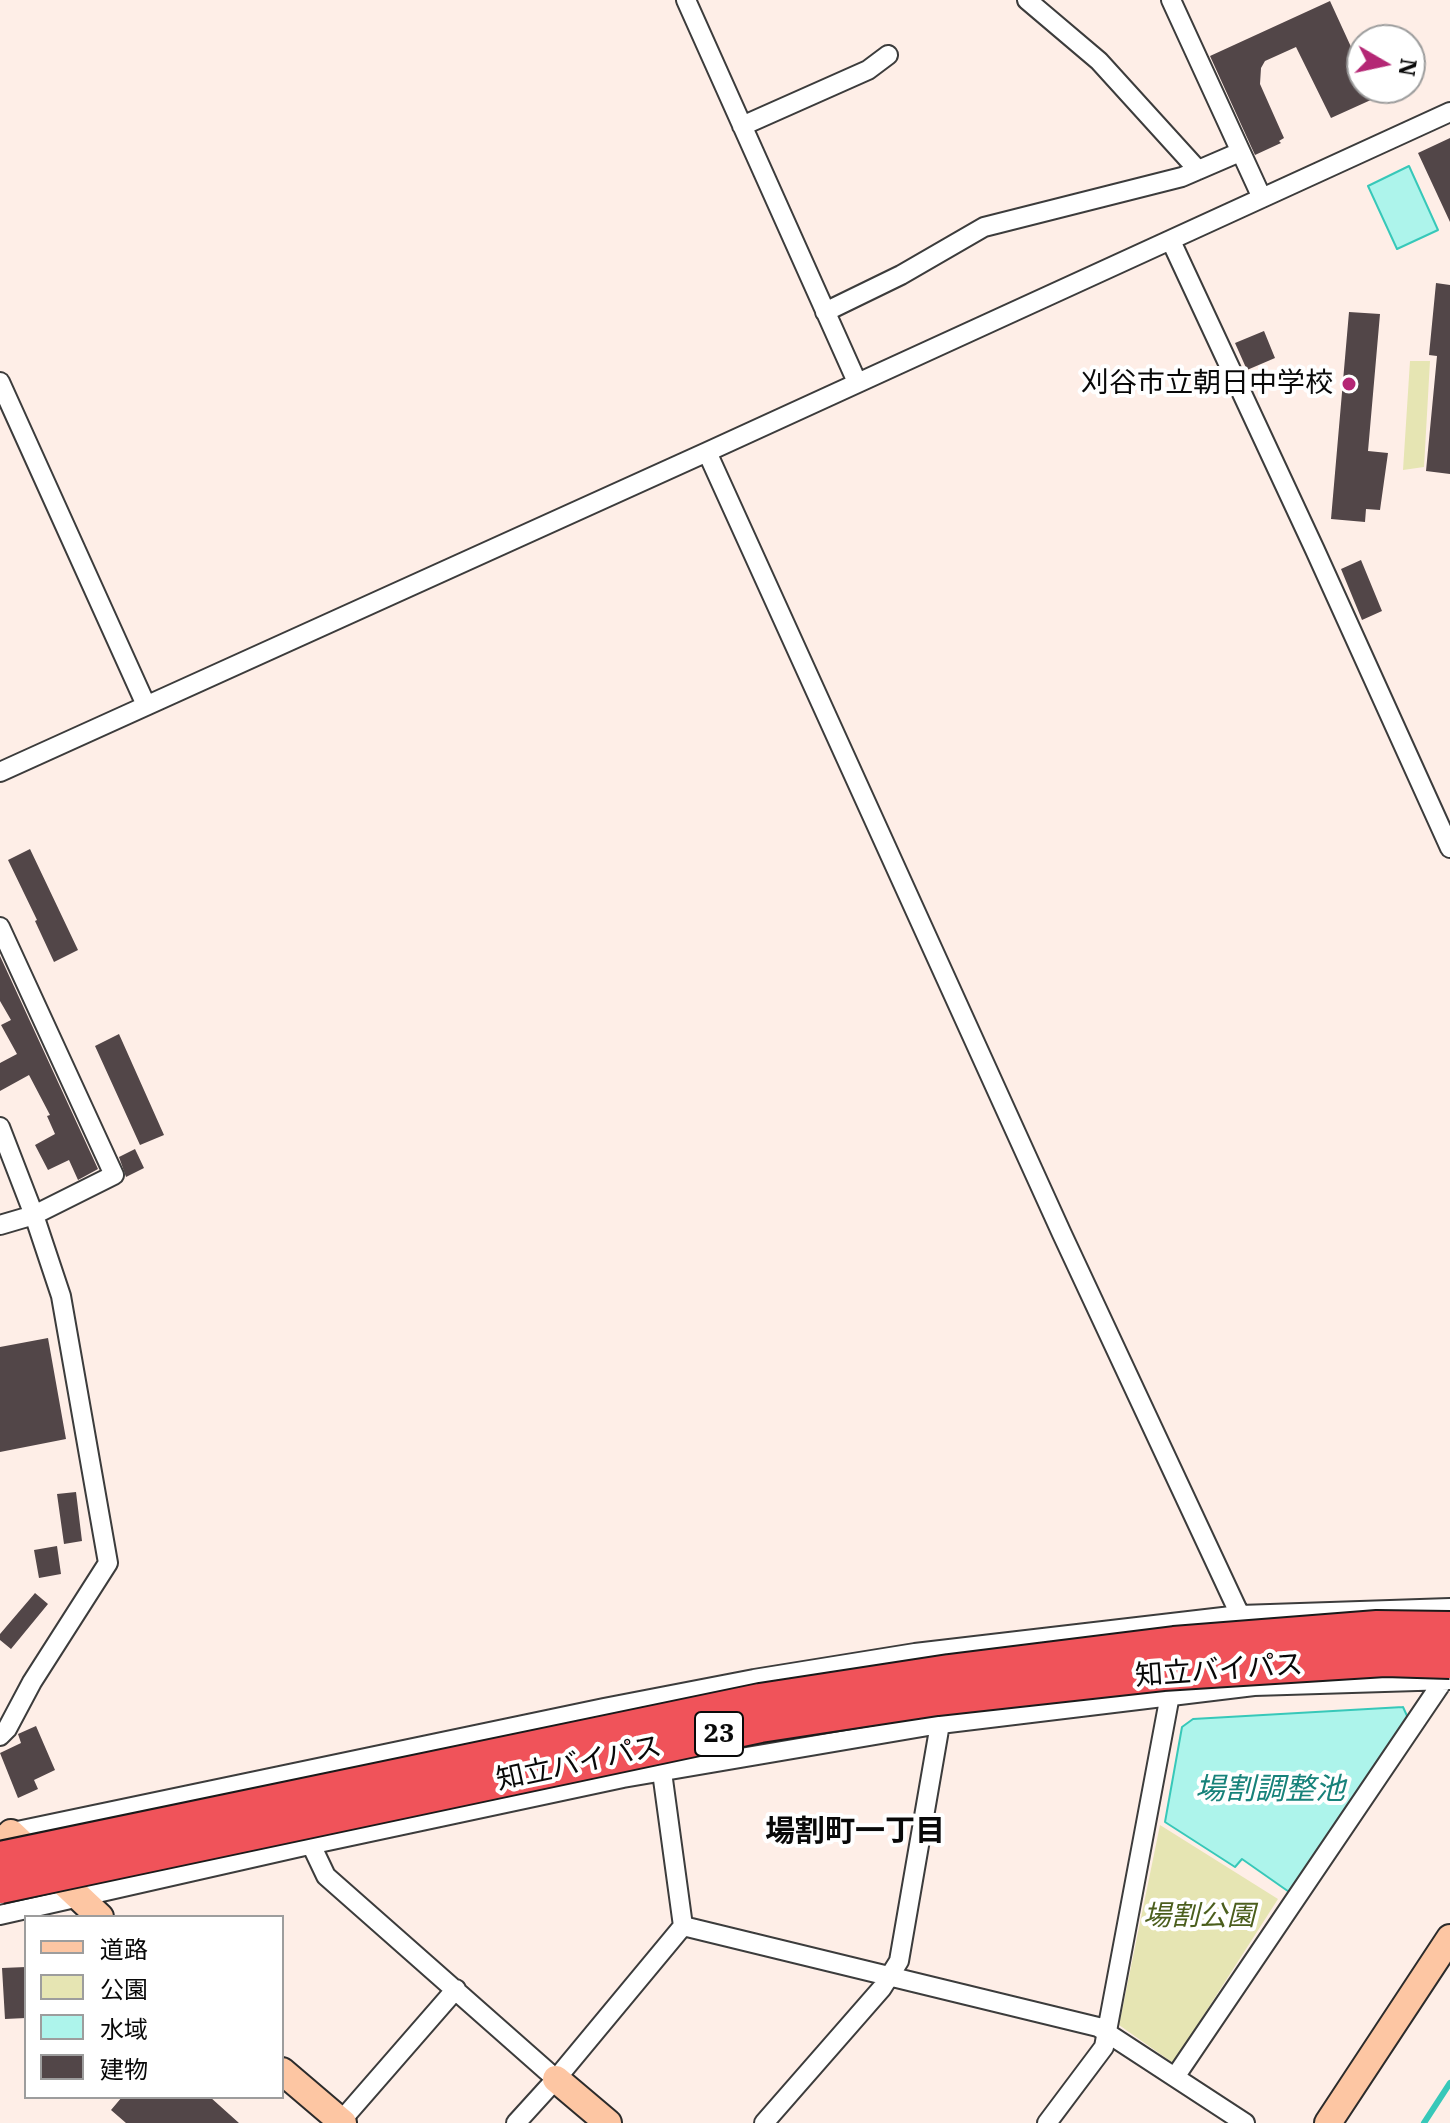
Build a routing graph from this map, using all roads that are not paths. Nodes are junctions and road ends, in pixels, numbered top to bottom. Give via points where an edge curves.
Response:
1 (686, 0) edge
2 (1027, 0) edge
3 (1171, 0) edge
4 (888, 55) dead end
5 (1450, 112) edge
6 (742, 126) junction
7 (1240, 152) junction
8 (1198, 170) junction
9 (1262, 198) junction
10 (1171, 241) junction
11 (825, 312) junction
12 (0, 382) edge
13 (857, 382) junction
14 (707, 452) junction
15 (146, 705) junction
16 (0, 772) edge
17 (1450, 848) edge
18 (0, 927) edge
19 (0, 1127) edge
20 (34, 1215) junction
21 (0, 1225) edge
22 (1450, 1608) edge
23 (1240, 1615) junction
24 (1450, 1629) edge
25 (1448, 1674) edge
26 (1254, 1686) junction
27 (1170, 1695) junction
28 (604, 1708) junction
29 (940, 1724) junction
30 (0, 1736) edge
31 (662, 1772) junction
32 (288, 1774) junction
33 (623, 1778) junction
34 (3, 1837) edge
35 (309, 1845) junction
36 (0, 1886) edge
37 (78, 1898) junction
38 (0, 1915) edge
39 (98, 1915) edge
40 (683, 1926) junction
41 (1450, 1938) edge
42 (890, 1976) junction
43 (456, 1989) junction
44 (1107, 2033) junction
45 (284, 2073) edge
46 (1175, 2077) junction
47 (556, 2079) junction
48 (342, 2122) edge
49 (516, 2123) edge
50 (608, 2123) edge
51 (764, 2123) edge
52 (1047, 2123) edge
53 (1245, 2123) edge
54 (1328, 2123) edge

1 - 6 street
2 - 8 street via 1099,61
3 - 7 street
4 - 6 street via 868,70
5 - 9 street
6 - 11 street
7 - 8 street
7 - 9 street
8 - 11 street via 984,227
9 - 10 street
10 - 13 street
10 - 17 street
11 - 13 street
12 - 15 street
13 - 14 street
14 - 15 street
14 - 23 street
15 - 16 street
18 - 20 street via 114,1175
19 - 20 street
20 - 21 street
20 - 30 street via 61,1296 108,1563
22 - 23 street
23 - 26 street
23 - 28 street via 915,1653
24 - 34 highway, 知立バイパス / 23, bridge via 1377,1628 1174,1644 949,1672
25 - 26 street
25 - 36 highway, 知立バイパス / 23, bridge via 1385,1659 1163,1673 937,1698 760,1725
25 - 46 street
26 - 27 street
27 - 29 street
27 - 44 street
28 - 32 street
28 - 33 street
29 - 31 street
29 - 42 street via 899,1961
31 - 33 street
31 - 40 street
32 - 34 street
32 - 35 street
33 - 35 street
34 - 37 street
35 - 37 street
35 - 43 street via 326,1876
37 - 38 street
37 - 39 street
40 - 42 street
40 - 47 street
41 - 54 street
42 - 44 street
42 - 51 street
43 - 47 street
43 - 48 street
44 - 46 street
44 - 52 street via 1104,2047
45 - 48 street
46 - 53 street
47 - 49 street
47 - 50 street

